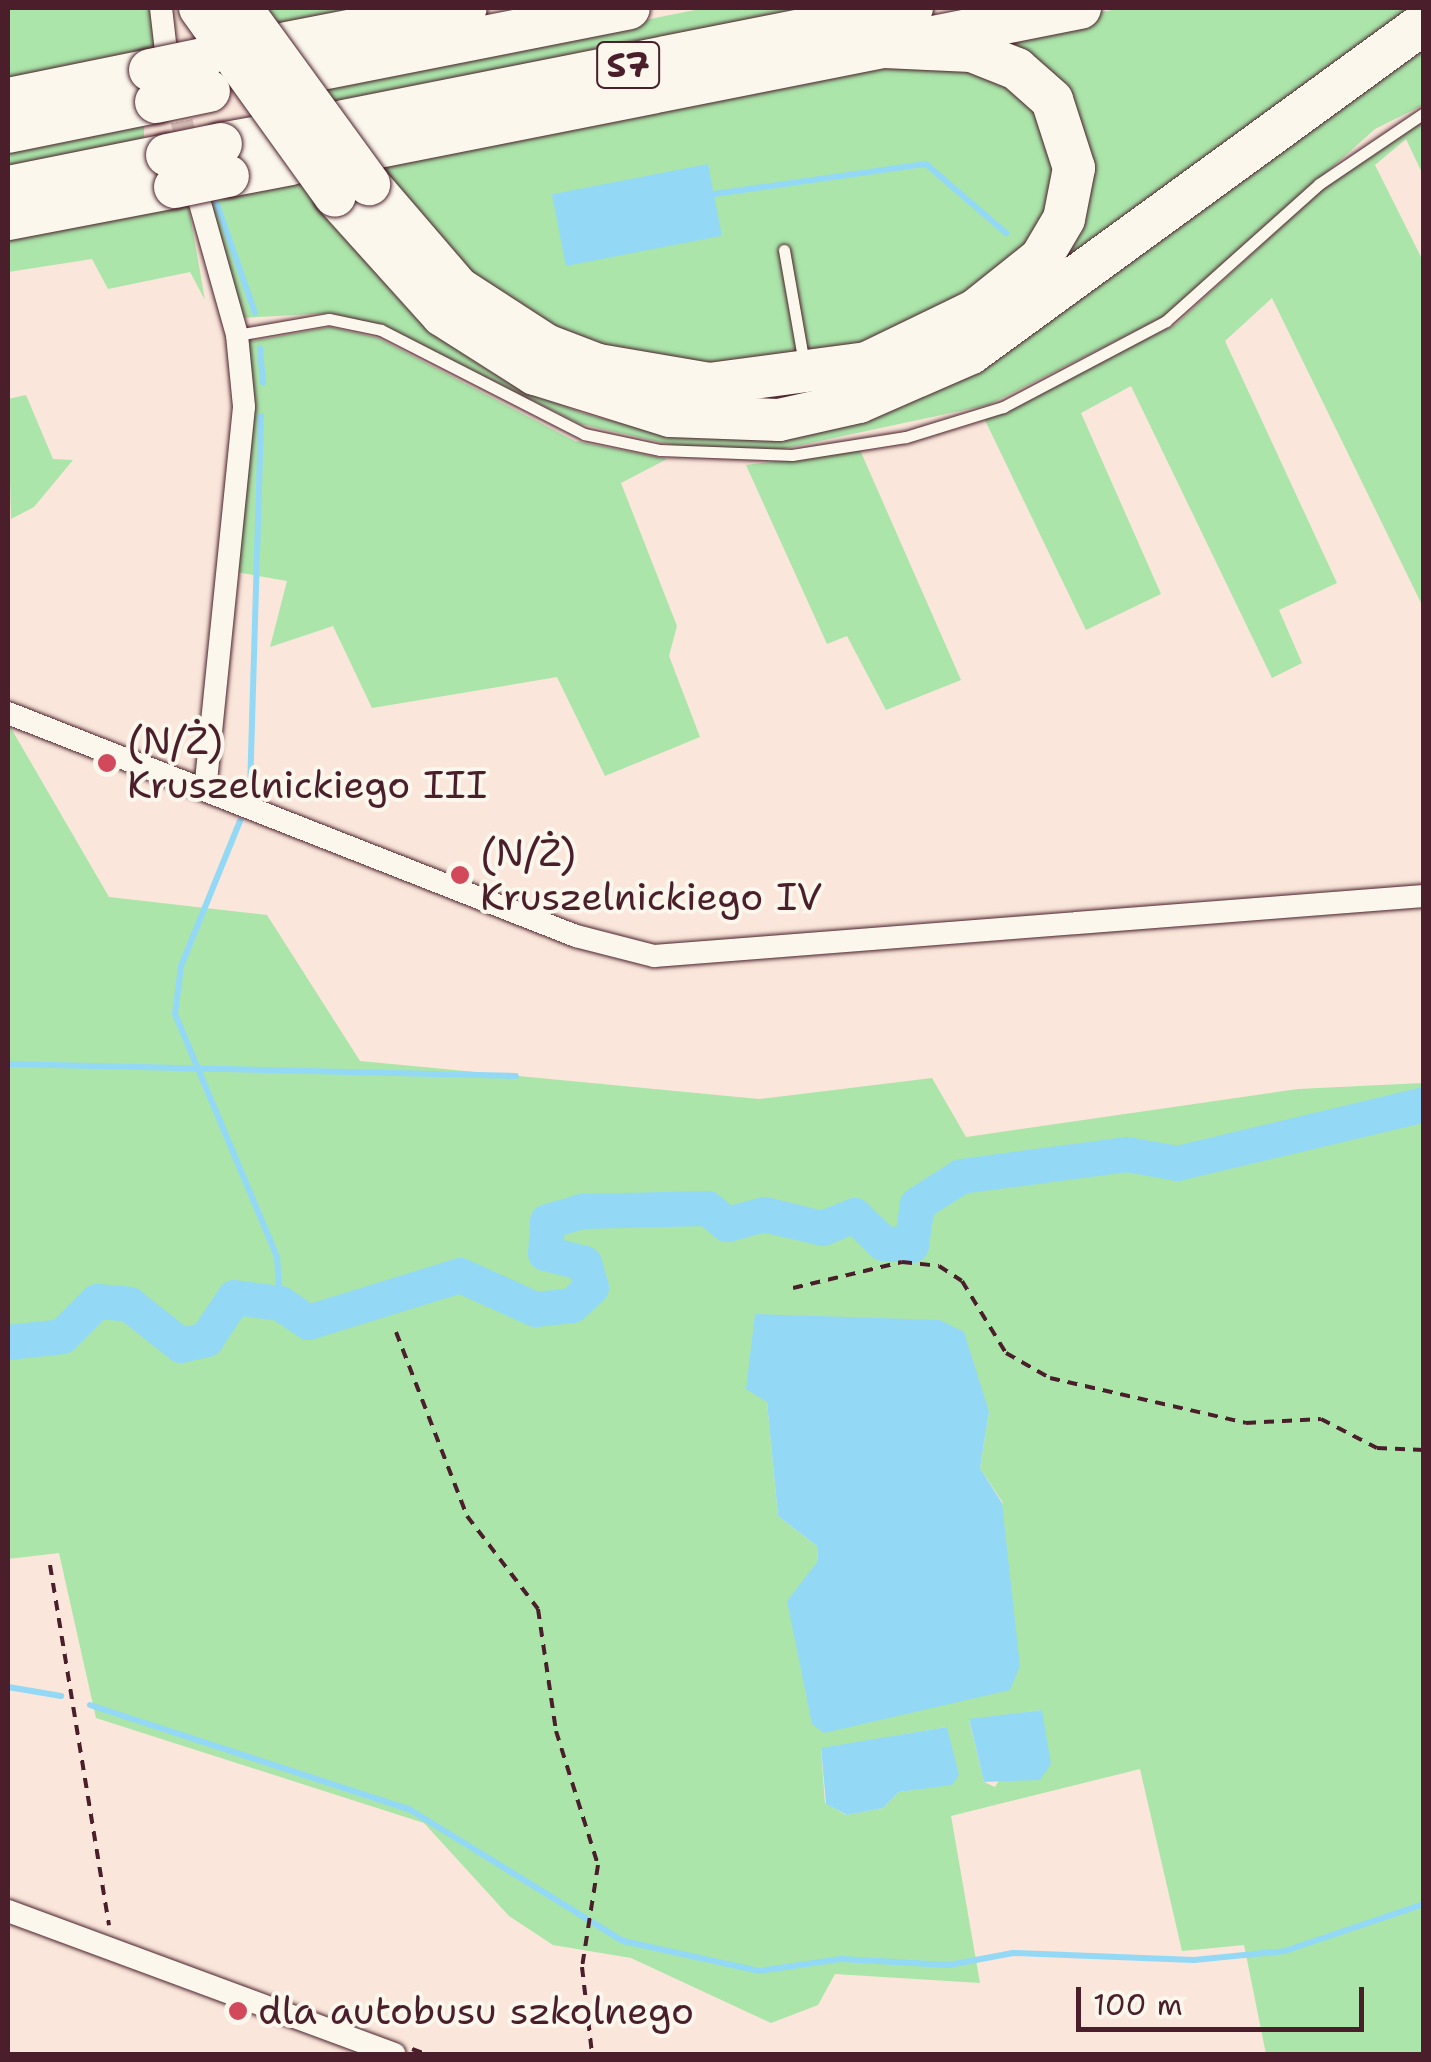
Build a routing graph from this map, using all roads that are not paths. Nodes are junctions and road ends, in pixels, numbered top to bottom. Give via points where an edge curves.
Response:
1 (161, 8) edge
2 (200, 8) edge
3 (242, 8) edge
4 (466, 8) edge
5 (629, 8) edge
6 (912, 8) edge
7 (1080, 8) edge
8 (1424, 23) edge
9 (884, 47) junction
10 (190, 74) junction
11 (8, 99) edge
12 (1424, 113) edge
13 (8, 132) edge
14 (280, 149) dead end
15 (353, 162) junction
16 (198, 172) junction
17 (8, 187) edge
18 (8, 219) edge
19 (784, 250) dead end
20 (237, 335) junction
21 (807, 378) junction
22 (8, 713) edge
23 (205, 789) junction
24 (1424, 896) edge
25 (8, 1911) edge
26 (394, 2054) edge

1 - 10 street
2 - 15 highway, bridge
3 - 15 highway, bridge
4 - 5 highway, S7 via 296,57
6 - 15 highway, S7
7 - 9 highway
8 - 15 highway via 972,353 860,402 780,420 670,416 535,374 442,315
9 - 15 highway
9 - 21 highway via 972,51 1018,69 1063,120 1071,195 1041,258 976,310 867,363
10 - 11 highway
10 - 13 highway
12 - 20 lane via 1319,184 1166,321 1065,379 906,437 792,455 660,450 584,434 381,330 328,319
14 - 16 highway
15 - 21 highway via 425,258 546,345 652,378
16 - 17 highway
16 - 18 highway
16 - 20 street
19 - 21 lane
20 - 23 street via 244,408
22 - 23 street
23 - 24 street via 576,936 654,956
25 - 26 street

